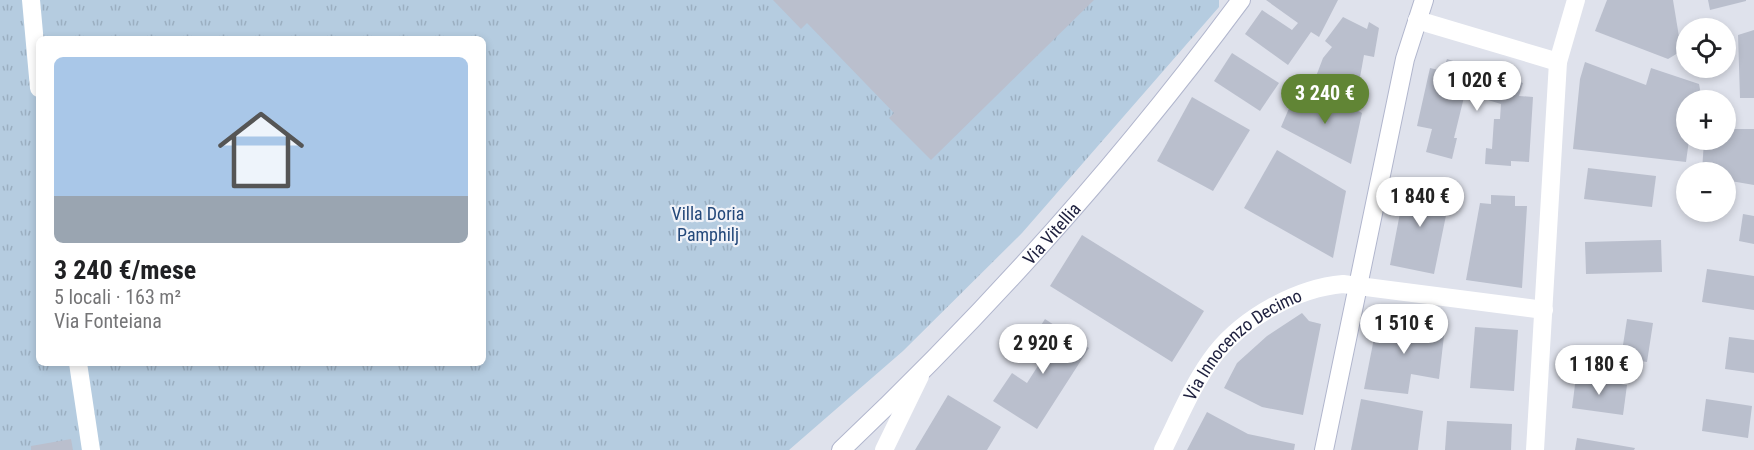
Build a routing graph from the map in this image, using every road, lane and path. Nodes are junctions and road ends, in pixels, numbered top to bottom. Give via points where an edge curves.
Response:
1 (31, 0) edge
2 (1241, 0) edge
3 (1424, 0) edge
4 (1576, 0) edge
5 (1417, 20) junction
6 (36, 55) edge
7 (1558, 62) junction
8 (1357, 286) junction
9 (1544, 310) junction
10 (78, 366) edge
11 (920, 375) junction
12 (91, 450) edge
13 (841, 450) edge
14 (884, 450) edge
15 (1162, 450) edge
16 (1323, 450) edge
17 (1535, 450) edge

1 - 6 street
2 - 11 street, Via Vitellia via 1112,166
3 - 5 street
4 - 7 street
5 - 7 street
5 - 8 street via 1405,59
7 - 9 street
8 - 9 street, Via Innocenzo Decimo
8 - 15 street, Via Innocenzo Decimo via 1327,285 1303,293 1260,315 1231,337 1206,368
8 - 16 street
9 - 17 street
10 - 12 street
11 - 13 street, Via Vitellia
11 - 14 street

